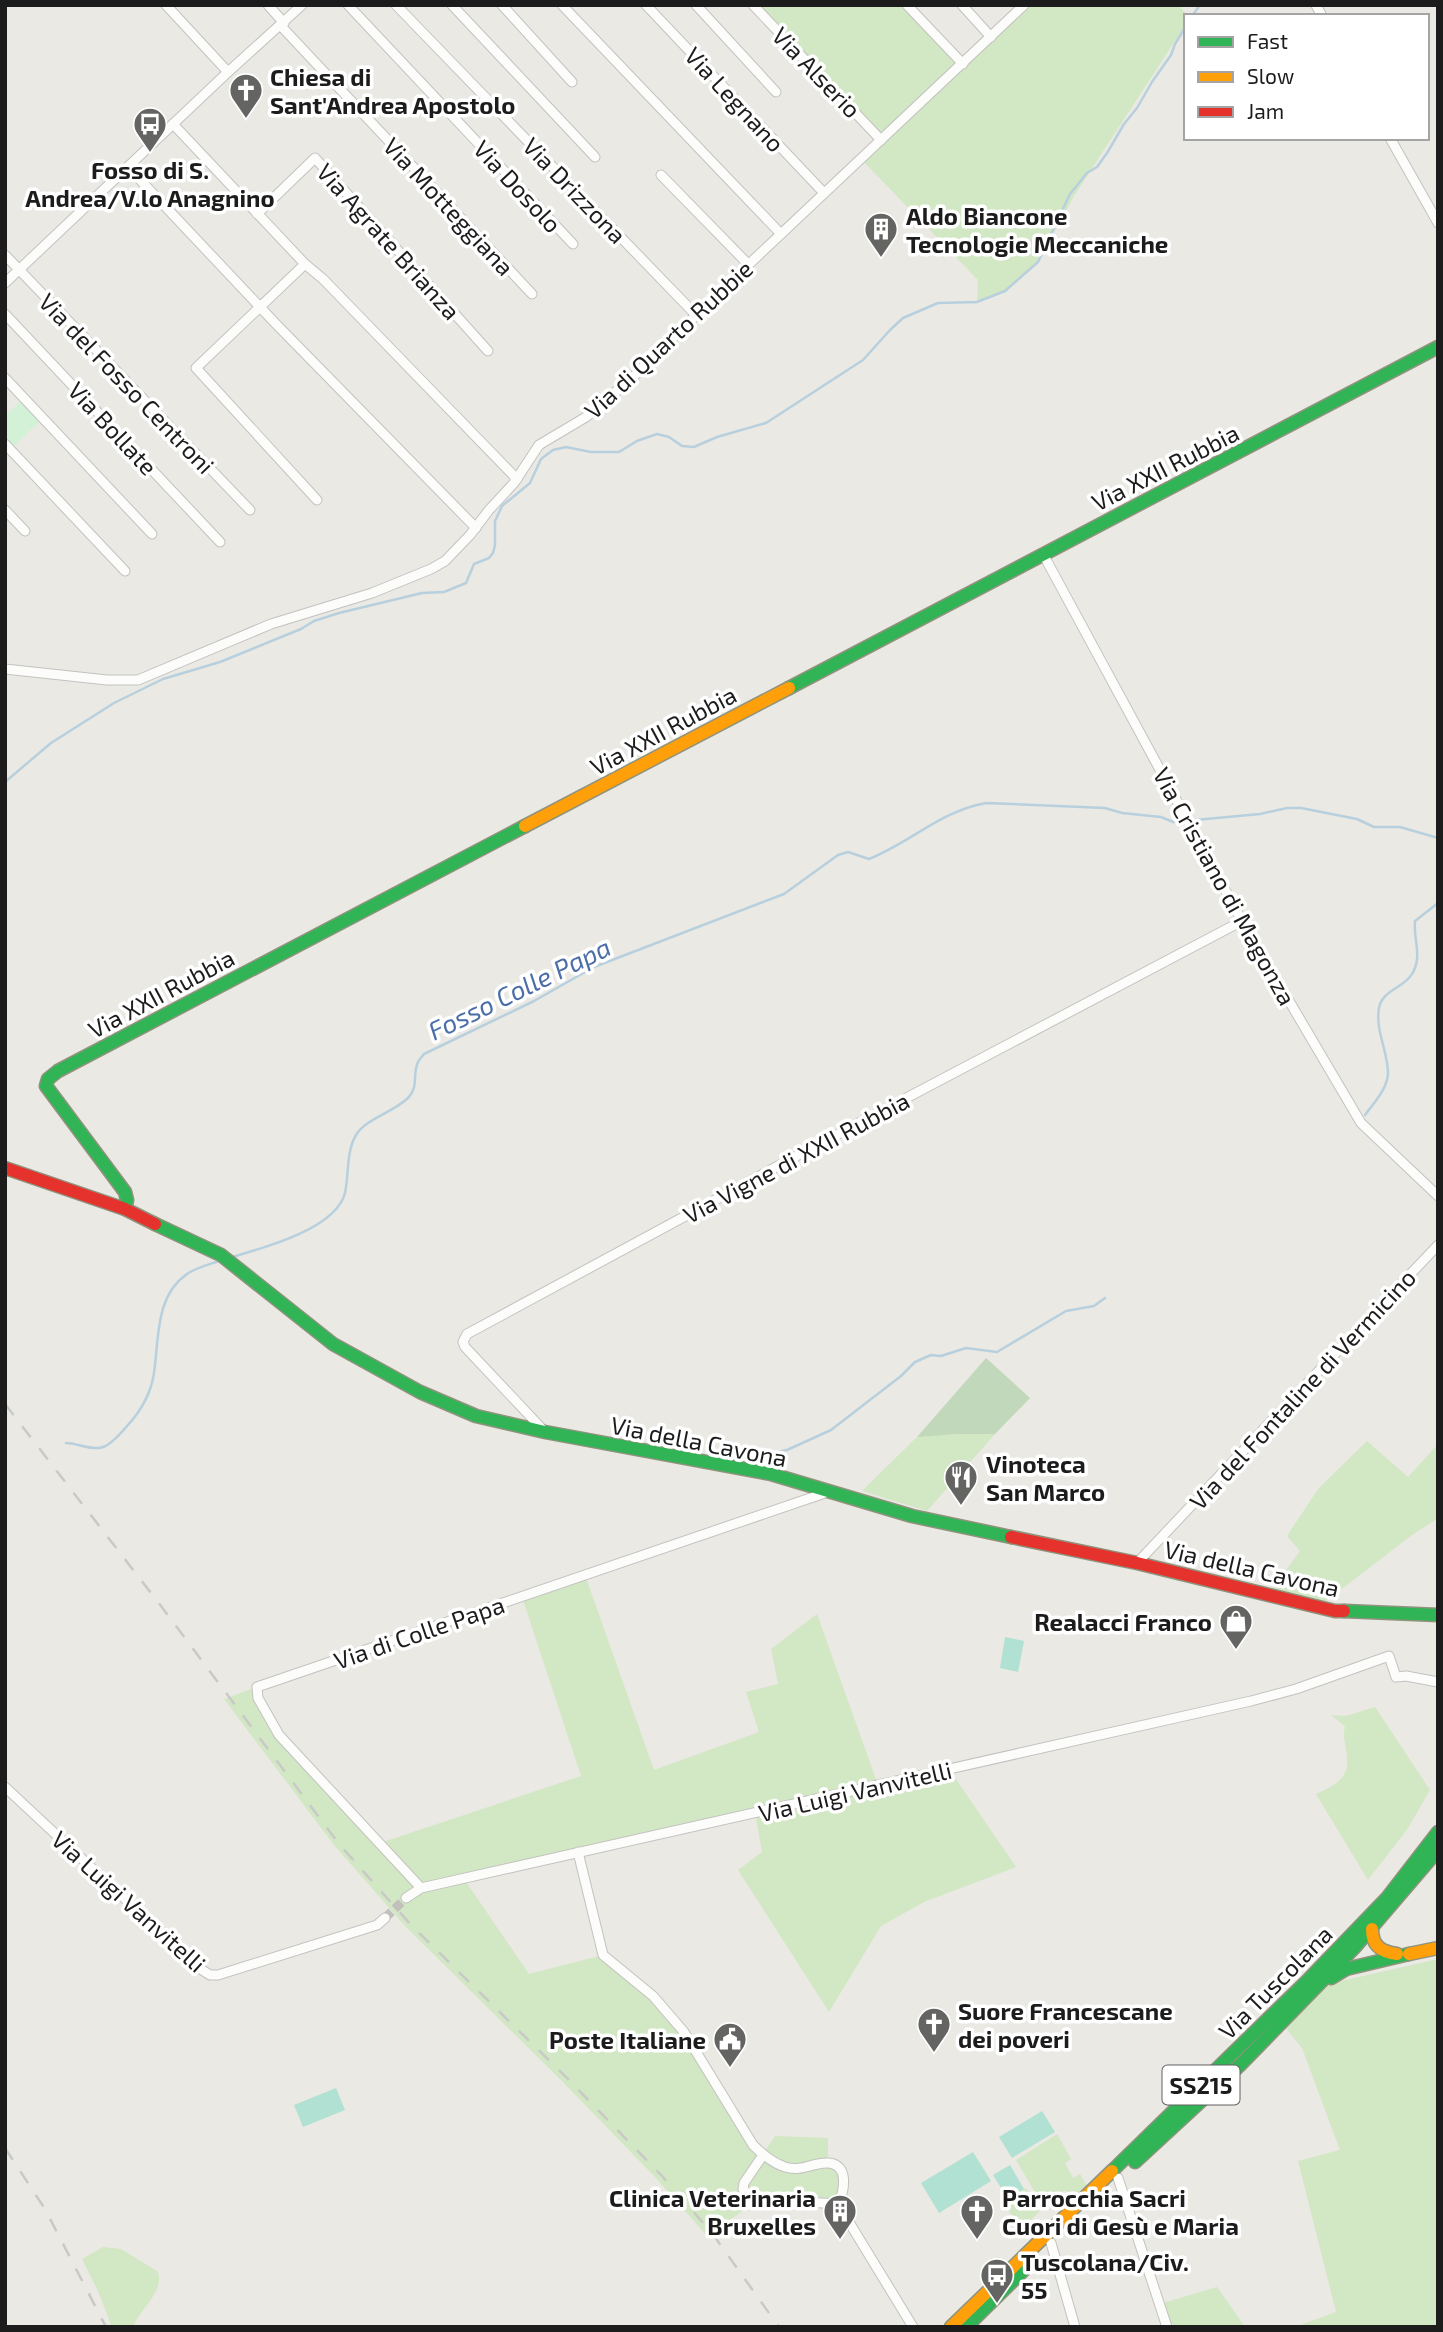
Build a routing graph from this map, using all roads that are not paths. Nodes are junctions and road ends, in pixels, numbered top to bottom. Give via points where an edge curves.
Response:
1 (166, 5) edge
2 (268, 5) edge
3 (302, 5) edge
4 (348, 5) edge
5 (396, 5) edge
6 (452, 5) edge
7 (502, 5) edge
8 (562, 5) edge
9 (646, 5) edge
10 (696, 5) edge
11 (753, 5) edge
12 (907, 5) edge
13 (962, 5) edge
14 (1024, 5) edge
15 (282, 24) junction
16 (991, 37) junction
17 (963, 64) junction
18 (228, 72) junction
19 (572, 82) dead end
20 (776, 92) dead end
21 (173, 124) junction
22 (881, 140) junction
23 (1391, 140) edge
24 (595, 157) dead end
25 (128, 167) junction
26 (661, 175) dead end
27 (824, 193) junction
28 (257, 214) junction
29 (1438, 223) edge
30 (781, 234) junction
31 (573, 244) dead end
32 (5, 255) edge
33 (305, 264) junction
34 (748, 264) junction
35 (19, 270) junction
36 (5, 283) edge
37 (532, 294) dead end
38 (260, 307) junction
39 (5, 314) edge
40 (696, 315) junction
41 (1438, 347) edge
42 (488, 351) dead end
43 (5, 377) edge
44 (5, 443) edge
45 (517, 479) junction
46 (317, 500) dead end
47 (5, 510) edge
48 (250, 510) dead end
49 (476, 528) junction
50 (25, 531) dead end
51 (152, 534) dead end
52 (220, 541) dead end
53 (1043, 554) junction
54 (125, 571) dead end
55 (5, 669) edge
56 (1242, 921) junction
57 (5, 1168) edge
58 (1438, 1196) edge
59 (125, 1209) junction
60 (1438, 1245) edge
61 (545, 1432) junction
62 (829, 1491) junction
63 (1137, 1563) junction
64 (1438, 1615) edge
65 (1438, 1682) edge
66 (5, 1787) edge
67 (1438, 1832) edge
68 (1438, 1850) edge
69 (578, 1852) junction
70 (421, 1888) junction
71 (406, 1898) tunnel mouth
72 (385, 1918) tunnel mouth
73 (1372, 1929) junction
74 (1438, 1948) edge
75 (1409, 1954) junction
76 (1315, 1987) junction
77 (763, 2155) junction
78 (1118, 2178) junction
79 (838, 2204) junction
80 (1051, 2243) junction
81 (913, 2327) edge
82 (951, 2327) edge
83 (966, 2327) edge
84 (1075, 2327) edge
85 (1167, 2327) edge

1 - 18 street
2 - 15 street, Via Motteggiana
3 - 15 street
4 - 31 street, Via Dosolo
5 - 40 street, Via Drizzona
6 - 24 street
7 - 19 street
8 - 30 street
9 - 27 street, Via Legnano
10 - 20 street
11 - 22 street, Via Alserio
12 - 17 street
13 - 16 street
14 - 16 street, Via di Quarto Rubbie
15 - 18 street
15 - 37 street, Via Motteggiana
16 - 17 street, Via di Quarto Rubbie
17 - 22 street, Via di Quarto Rubbie
18 - 21 street
21 - 25 street
21 - 28 street
22 - 27 street, Via di Quarto Rubbie
23 - 29 street
25 - 35 street
25 - 38 street
26 - 34 street
27 - 30 street, Via di Quarto Rubbie
28 - 33 street
28 - 42 street, Via Agrate Brianza via 315,158
30 - 34 street, Via di Quarto Rubbie
32 - 35 street, Via del Fosso Centroni
33 - 38 street
33 - 45 street
34 - 40 street, Via di Quarto Rubbie
35 - 36 street
35 - 48 street, Via del Fosso Centroni
38 - 46 street via 196,368
38 - 49 street
39 - 52 street, Via Bollate
40 - 45 street, Via di Quarto Rubbie via 592,412 539,445
41 - 53 main road, Via XXII Rubbia
43 - 51 street
44 - 54 street
45 - 49 street, Via di Quarto Rubbie
47 - 50 street
49 - 55 street, Via di Quarto Rubbie via 434,568 363,597 271,624 138,680
53 - 56 street, Via Cristiano di Magonza
53 - 59 main road, Via XXII Rubbia via 58,1071 46,1086 125,1192
56 - 58 street, Via Cristiano di Magonza via 1361,1123
56 - 61 street, Via Vigne di XXII Rubbia via 467,1334 465,1347
57 - 59 main road, Via della Cavona
59 - 61 main road, Via della Cavona via 225,1259 333,1344 420,1392 476,1416
60 - 63 street, Via del Fontaline di Vermicino
61 - 62 main road, Via della Cavona via 771,1474
62 - 63 main road, Via della Cavona via 912,1516
62 - 70 street, Via di Colle Papa via 257,1687 258,1698 279,1735
63 - 64 main road, Via della Cavona via 1335,1611
65 - 69 street, Via Luigi Vanvitelli via 1396,1677 1389,1656 1251,1701
66 - 72 street, Via Luigi Vanvitelli via 210,1975 377,1925
67 - 82 main road, Via Tuscolana / SS215 via 1387,1898 1309,1979
68 - 73 main road, Via Tuscolana / SS215
69 - 70 street, Via Luigi Vanvitelli
69 - 77 street via 603,1955 653,1996 684,2032
70 - 71 street, Via Luigi Vanvitelli
73 - 75 main road via 1379,1950
73 - 76 main road, Via Tuscolana / SS215
74 - 75 main road
75 - 76 main road via 1346,1969
76 - 78 main road, Via Tuscolana / SS215 via 1240,2065
77 - 79 street via 786,2167 837,2166 843,2172
77 - 79 street via 744,2183 743,2189 751,2197
78 - 80 main road, Via Tuscolana / SS215
78 - 85 street
79 - 81 street
80 - 83 main road, Via Tuscolana / SS215
80 - 84 street

